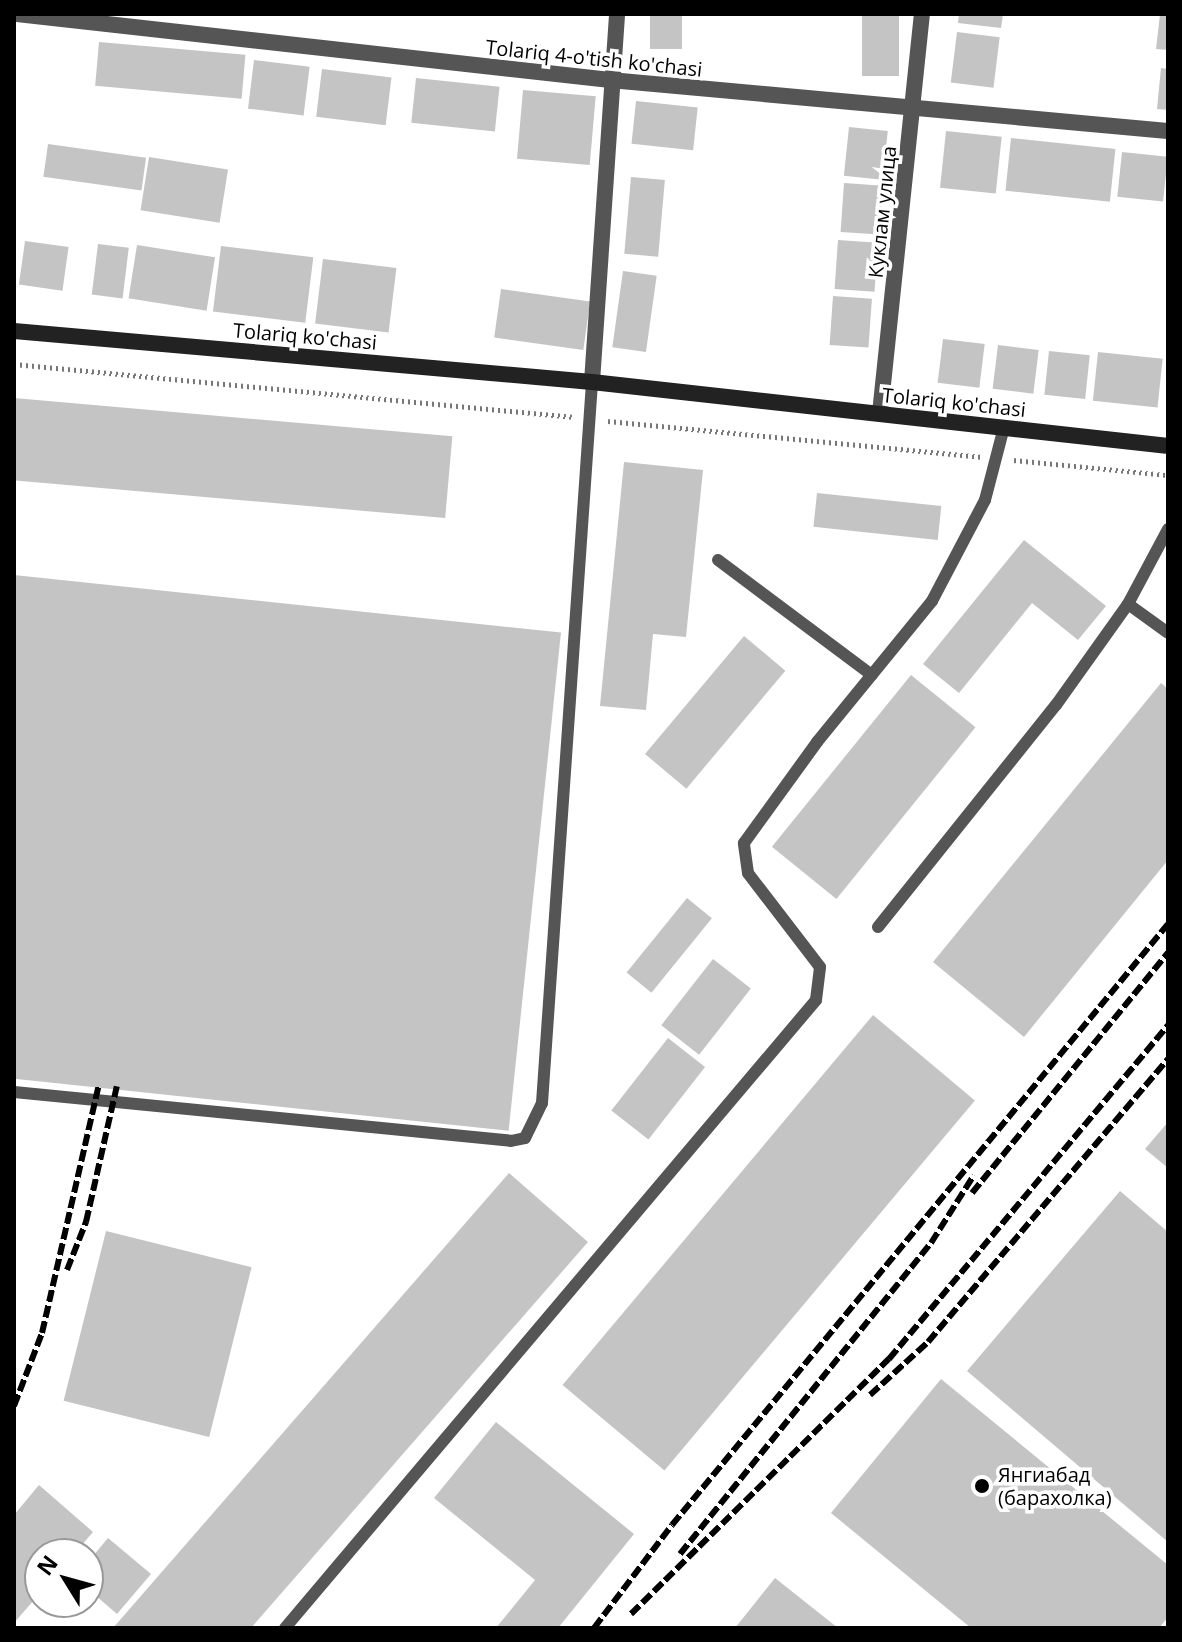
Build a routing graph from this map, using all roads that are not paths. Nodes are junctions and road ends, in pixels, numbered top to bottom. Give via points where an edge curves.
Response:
1 (17, 14) edge
2 (617, 14) edge
3 (922, 14) edge
4 (610, 80) junction
5 (913, 110) junction
6 (1168, 131) edge
7 (14, 331) edge
8 (592, 382) junction
9 (880, 413) junction
10 (1004, 427) junction
11 (1168, 446) edge
12 (1168, 529) edge
13 (718, 560) dead end
14 (1128, 604) junction
15 (1168, 633) edge
16 (872, 675) junction
17 (878, 927) dead end
18 (14, 1092) edge
19 (285, 1628) edge

1 - 4 street, Tolariq 4-o'tish ko'chasi
2 - 4 street
3 - 5 street, Куклам улица
4 - 5 street, Tolariq 4-o'tish ko'chasi
4 - 8 street
5 - 6 street, Tolariq 4-o'tish ko'chasi
5 - 9 street, Куклам улица
7 - 8 street, Tolariq ko'chasi
8 - 9 street, Tolariq ko'chasi
8 - 18 lane via 542,1103 525,1138 511,1141
9 - 10 street, Tolariq ko'chasi
10 - 11 street, Tolariq ko'chasi
10 - 16 lane via 985,500 964,548 932,601
12 - 14 lane
13 - 16 lane
14 - 15 lane
14 - 17 lane via 1056,705
16 - 19 lane via 744,843 748,873 820,967 816,1000

